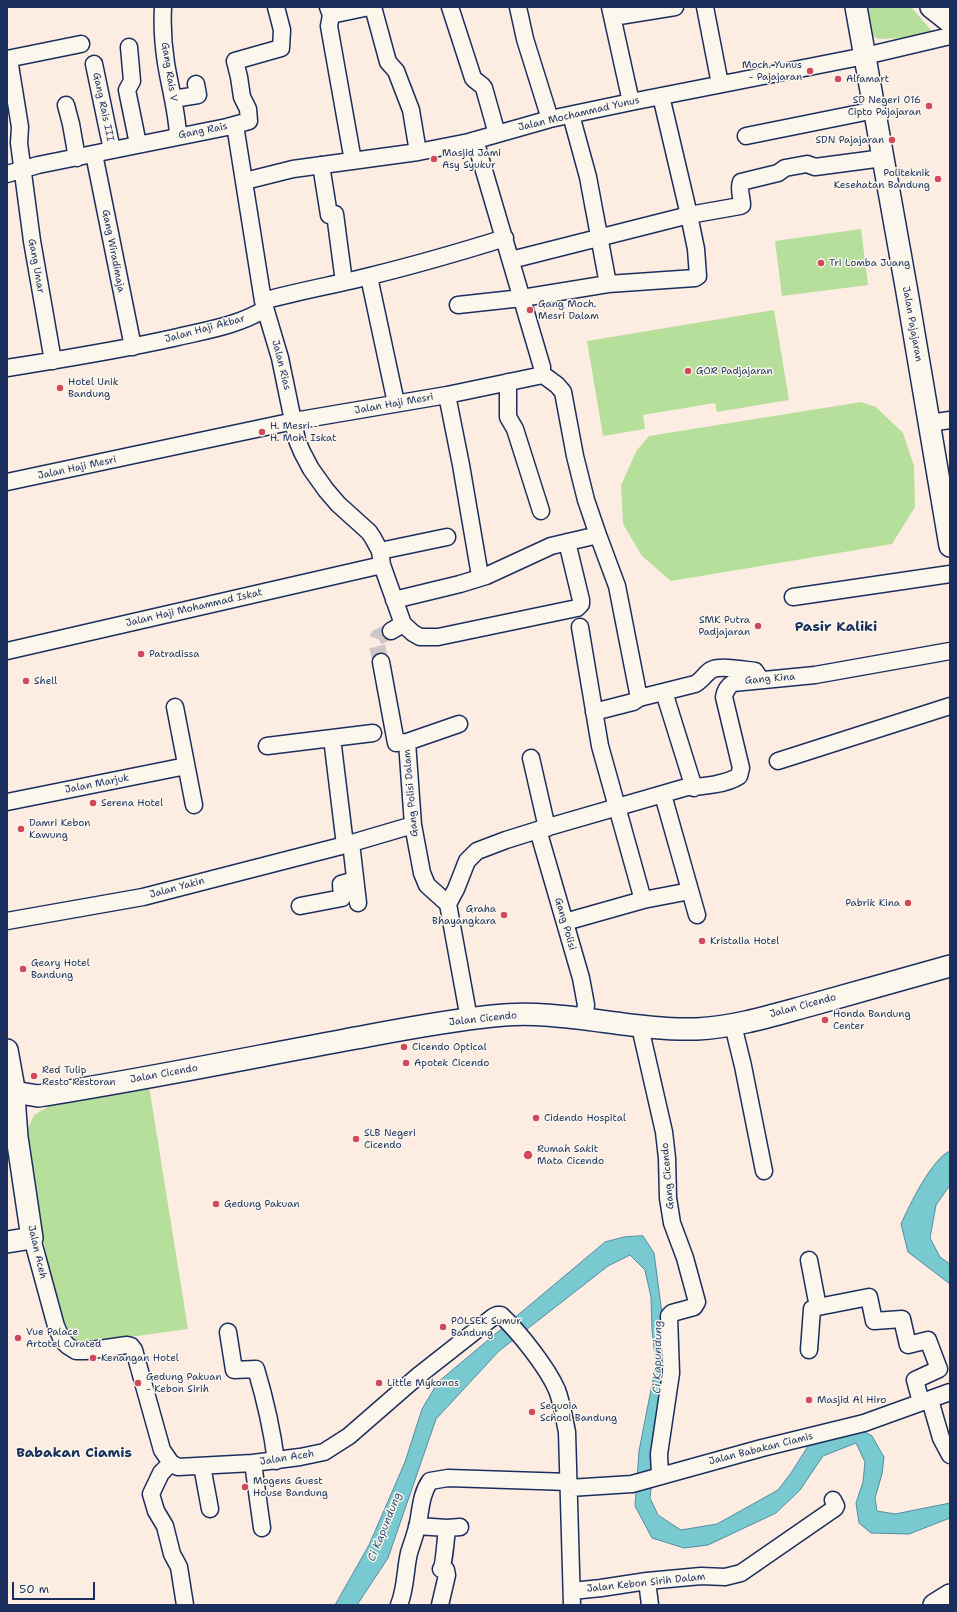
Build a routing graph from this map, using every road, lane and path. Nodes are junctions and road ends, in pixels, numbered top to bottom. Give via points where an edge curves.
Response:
1 (163, 7) edge
2 (276, 7) edge
3 (369, 7) edge
4 (373, 7) edge
5 (450, 7) edge
6 (518, 7) edge
7 (675, 7) edge
8 (705, 7) edge
9 (856, 7) edge
10 (931, 7) edge
11 (330, 11) edge
12 (611, 12) edge
13 (950, 22) edge
14 (950, 36) edge
15 (81, 44) dead end
16 (129, 47) dead end
17 (864, 56) junction
18 (8, 59) edge
19 (94, 64) dead end
20 (196, 84) dead end
21 (720, 84) junction
22 (661, 96) junction
23 (174, 100) junction
24 (631, 102) junction
25 (66, 105) dead end
26 (875, 110) junction
27 (570, 115) junction
28 (550, 119) junction
29 (235, 125) junction
30 (497, 134) junction
31 (178, 136) junction
32 (746, 136) dead end
33 (475, 140) junction
34 (138, 144) junction
35 (112, 150) junction
36 (418, 152) junction
37 (94, 154) junction
38 (77, 158) junction
39 (883, 158) junction
40 (353, 161) junction
41 (321, 165) junction
42 (23, 171) junction
43 (7, 174) edge
44 (245, 181) junction
45 (689, 215) junction
46 (600, 236) junction
47 (505, 238) junction
48 (511, 260) junction
49 (369, 276) junction
50 (344, 282) junction
51 (601, 285) junction
52 (522, 298) junction
53 (264, 305) junction
54 (458, 305) dead end
55 (133, 347) junction
56 (53, 361) junction
57 (7, 368) edge
58 (542, 374) junction
59 (508, 382) junction
60 (446, 394) junction
61 (396, 403) junction
62 (950, 420) edge
63 (294, 422) junction
64 (929, 423) junction
65 (7, 482) edge
66 (541, 512) dead end
67 (598, 535) junction
68 (447, 537) dead end
69 (567, 542) junction
70 (950, 546) edge
71 (381, 558) junction
72 (479, 570) dead end
73 (950, 574) edge
74 (793, 597) dead end
75 (394, 600) junction
76 (580, 627) dead end
77 (7, 651) edge
78 (950, 651) edge
79 (381, 662) tunnel mouth
80 (761, 680) junction
81 (664, 692) junction
82 (639, 698) junction
83 (175, 706) dead end
84 (950, 706) edge
85 (594, 712) junction
86 (459, 724) dead end
87 (373, 733) dead end
88 (332, 738) junction
89 (407, 742) junction
90 (267, 746) dead end
91 (531, 758) dead end
92 (778, 761) dead end
93 (186, 766) junction
94 (694, 788) junction
95 (663, 795) junction
96 (7, 802) edge
97 (194, 805) dead end
98 (617, 808) junction
99 (413, 825) junction
100 (542, 829) junction
101 (348, 844) junction
102 (355, 880) junction
103 (690, 891) junction
104 (643, 900) junction
105 (358, 903) dead end
106 (448, 904) junction
107 (300, 906) dead end
108 (697, 916) dead end
109 (7, 921) edge
110 (565, 922) junction
111 (950, 966) edge
112 (584, 1018) junction
113 (469, 1019) junction
114 (733, 1025) junction
115 (640, 1027) junction
116 (7, 1050) edge
117 (14, 1089) junction
118 (38, 1096) junction
119 (17, 1137) junction
120 (764, 1171) dead end
121 (32, 1238) junction
122 (7, 1242) edge
123 (809, 1260) dead end
124 (818, 1307) junction
125 (228, 1332) dead end
126 (809, 1350) dead end
127 (950, 1392) edge
128 (925, 1401) junction
129 (950, 1455) edge
130 (276, 1461) junction
131 (170, 1463) junction
132 (253, 1463) junction
133 (202, 1466) junction
134 (659, 1476) junction
135 (569, 1485) junction
136 (833, 1500) dead end
137 (210, 1509) dead end
138 (417, 1526) junction
139 (262, 1528) dead end
140 (647, 1581) junction
141 (950, 1595) edge
142 (572, 1598) edge
143 (185, 1605) edge
144 (400, 1605) edge
145 (440, 1605) edge
146 (650, 1605) edge
147 (934, 1605) edge

1 - 23 street, Gang Rais V via 166,62
2 - 29 street, Gang Rais via 282,30 282,48 235,61 249,121
3 - 11 street
4 - 36 street via 388,62 396,71 411,110
5 - 30 street via 473,78 484,88
6 - 28 street
7 - 12 street
8 - 21 street
9 - 17 main road, Jalan Pajajaran
10 - 13 main road
11 - 40 street via 329,26
12 - 24 street
14 - 17 street, Jalan Mochammad Yunus
15 - 18 street
16 - 34 street via 132,81 128,90
17 - 21 street, Jalan Mochammad Yunus
17 - 26 main road, Jalan Pajajaran
18 - 42 street, Gang Umar via 20,127 19,143
19 - 35 street, Gang Rais III
20 - 23 street via 198,95
21 - 22 street, Jalan Mochammad Yunus
22 - 24 street, Jalan Mochammad Yunus
22 - 45 street
23 - 31 street, Gang Rais V
24 - 27 street, Jalan Mochammad Yunus
25 - 38 street
26 - 32 street
26 - 39 main road, Jalan Pajajaran
27 - 28 street, Jalan Mochammad Yunus
27 - 46 street via 588,177
28 - 30 street, Jalan Mochammad Yunus
29 - 31 street, Gang Rais
29 - 44 street
30 - 33 street, Jalan Mochammad Yunus
31 - 34 street, Gang Rais
33 - 36 street, Jalan Mochammad Yunus
33 - 47 street
34 - 35 street, Gang Rais
35 - 37 street, Gang Rais
36 - 40 street, Jalan Mochammad Yunus
37 - 38 street, Gang Rais
37 - 55 street, Gang Wiradimaja
38 - 42 street, Gang Rais via 38,165
39 - 45 street via 815,167 807,164 785,168 778,173 741,182 740,206
39 - 64 main road, Jalan Pajajaran
40 - 41 street, Jalan Mochammad Yunus
41 - 44 street, Jalan Mochammad Yunus
41 - 50 street via 329,215 335,214
42 - 43 street, Gang Rais
42 - 56 street, Gang Umar via 32,241
44 - 53 street
45 - 46 street
45 - 51 street via 698,276
46 - 48 street
46 - 51 street
47 - 48 street
47 - 49 street, Jalan Haji Akbar
48 - 52 street
49 - 50 street, Jalan Haji Akbar
49 - 61 street
50 - 53 street, Jalan Haji Akbar via 299,291
51 - 52 street
52 - 54 street
52 - 58 street
53 - 55 street, Jalan Haji Akbar via 246,319
53 - 63 street, Jalan Rias via 280,358
55 - 56 street, Jalan Haji Akbar
56 - 57 street, Jalan Haji Akbar
58 - 59 street, Jalan Haji Mesri
58 - 67 street via 563,392 580,478
59 - 60 street, Jalan Haji Mesri
59 - 66 street via 508,416 515,429
60 - 61 street, Jalan Haji Mesri
60 - 72 street
61 - 63 street, Jalan Haji Mesri
62 - 64 street
63 - 65 street, Jalan Haji Mesri
63 - 71 street, Jalan Rias via 297,440 311,469 338,504 369,532
64 - 70 main road, Jalan Pajajaran
67 - 69 street
67 - 82 street via 616,586
68 - 71 street, Jalan Haji Mohammad Iskat
69 - 75 street via 551,546 486,576
69 - 75 street, Jalan Rias via 581,600 577,608 438,637 420,637 397,627
71 - 75 street, Jalan Rias
71 - 77 street, Jalan Haji Mohammad Iskat
73 - 74 street
76 - 85 street
78 - 80 street, Gang Kina via 815,675
79 - 89 street, Gang Polisi Dalam via 396,743
80 - 81 street via 755,671 719,667 711,670 699,682
80 - 94 street, Gang Kina via 733,683 725,691 724,698 741,768 739,776 733,780
81 - 82 street
81 - 94 street
82 - 85 street via 633,702
83 - 93 street
84 - 92 street
85 - 98 street via 600,746
86 - 89 street
87 - 88 street
88 - 90 street
88 - 101 street
89 - 99 street, Gang Polisi Dalam
91 - 100 street, Gang Polisi
93 - 96 street, Jalan Marjuk
93 - 97 street
94 - 95 street
95 - 98 street
95 - 103 street
98 - 100 street
98 - 104 street
99 - 101 street, Jalan Yakin
99 - 106 street, Gang Polisi Dalam via 422,873 428,885
100 - 106 street via 477,851 467,861
100 - 110 street, Gang Polisi
101 - 102 street
101 - 109 street, Jalan Yakin via 143,897
102 - 105 street
102 - 107 street via 341,884 342,898
103 - 104 street
103 - 108 street
104 - 110 street
106 - 113 street
110 - 112 street, Gang Polisi via 581,978 586,1005
111 - 114 main road, Jalan Cicendo
112 - 113 main road, Jalan Cicendo via 527,1014
112 - 115 main road, Jalan Cicendo
113 - 118 main road, Jalan Cicendo
114 - 115 main road, Jalan Cicendo via 700,1029
114 - 120 street
115 - 134 street, Gang Cicendo via 664,1132 672,1223 697,1299 694,1307 672,1312 669,1316 671,1373 659,1454
116 - 117 main road, Jalan Aceh
117 - 118 main road, Jalan Cicendo via 20,1093
117 - 119 main road, Jalan Aceh
118 - 119 main road via 29,1106
119 - 121 main road, Jalan Aceh
121 - 122 main road
121 - 131 street, Jalan Aceh via 62,1340 76,1351 127,1345 134,1350 162,1450
123 - 124 street
124 - 126 street via 812,1309
124 - 128 street via 869,1297 874,1321 902,1319 908,1345 928,1340 939,1370 915,1380
125 - 130 street via 234,1370 256,1369 265,1400
127 - 128 street, Jalan Babakan Ciamis
128 - 129 street
128 - 134 street, Jalan Babakan Ciamis via 864,1423
130 - 132 street, Jalan Aceh
130 - 135 street, Jalan Aceh via 324,1452 338,1444 418,1376 497,1315 501,1315 549,1374 561,1401 567,1432
131 - 133 street, Jalan Aceh via 178,1467
131 - 143 street via 161,1473 152,1494 156,1511 165,1526 172,1554 179,1567
132 - 133 street, Jalan Aceh
132 - 139 street
133 - 137 street
134 - 135 street, Jalan Babakan Ciamis via 632,1484
135 - 138 street, Jalan Babakan Ciamis via 436,1479 430,1481 425,1488
135 - 142 street, Jalan Aceh
136 - 140 street, Jalan Kebon Sirih Dalam via 835,1508 741,1573 725,1577 701,1576
138 - 144 street, Jalan Babakan Ciamis
138 - 145 street via 453,1528 443,1556 442,1568 446,1570 447,1575
140 - 142 street, Jalan Kebon Sirih Dalam via 601,1588
140 - 146 street
141 - 147 main road

